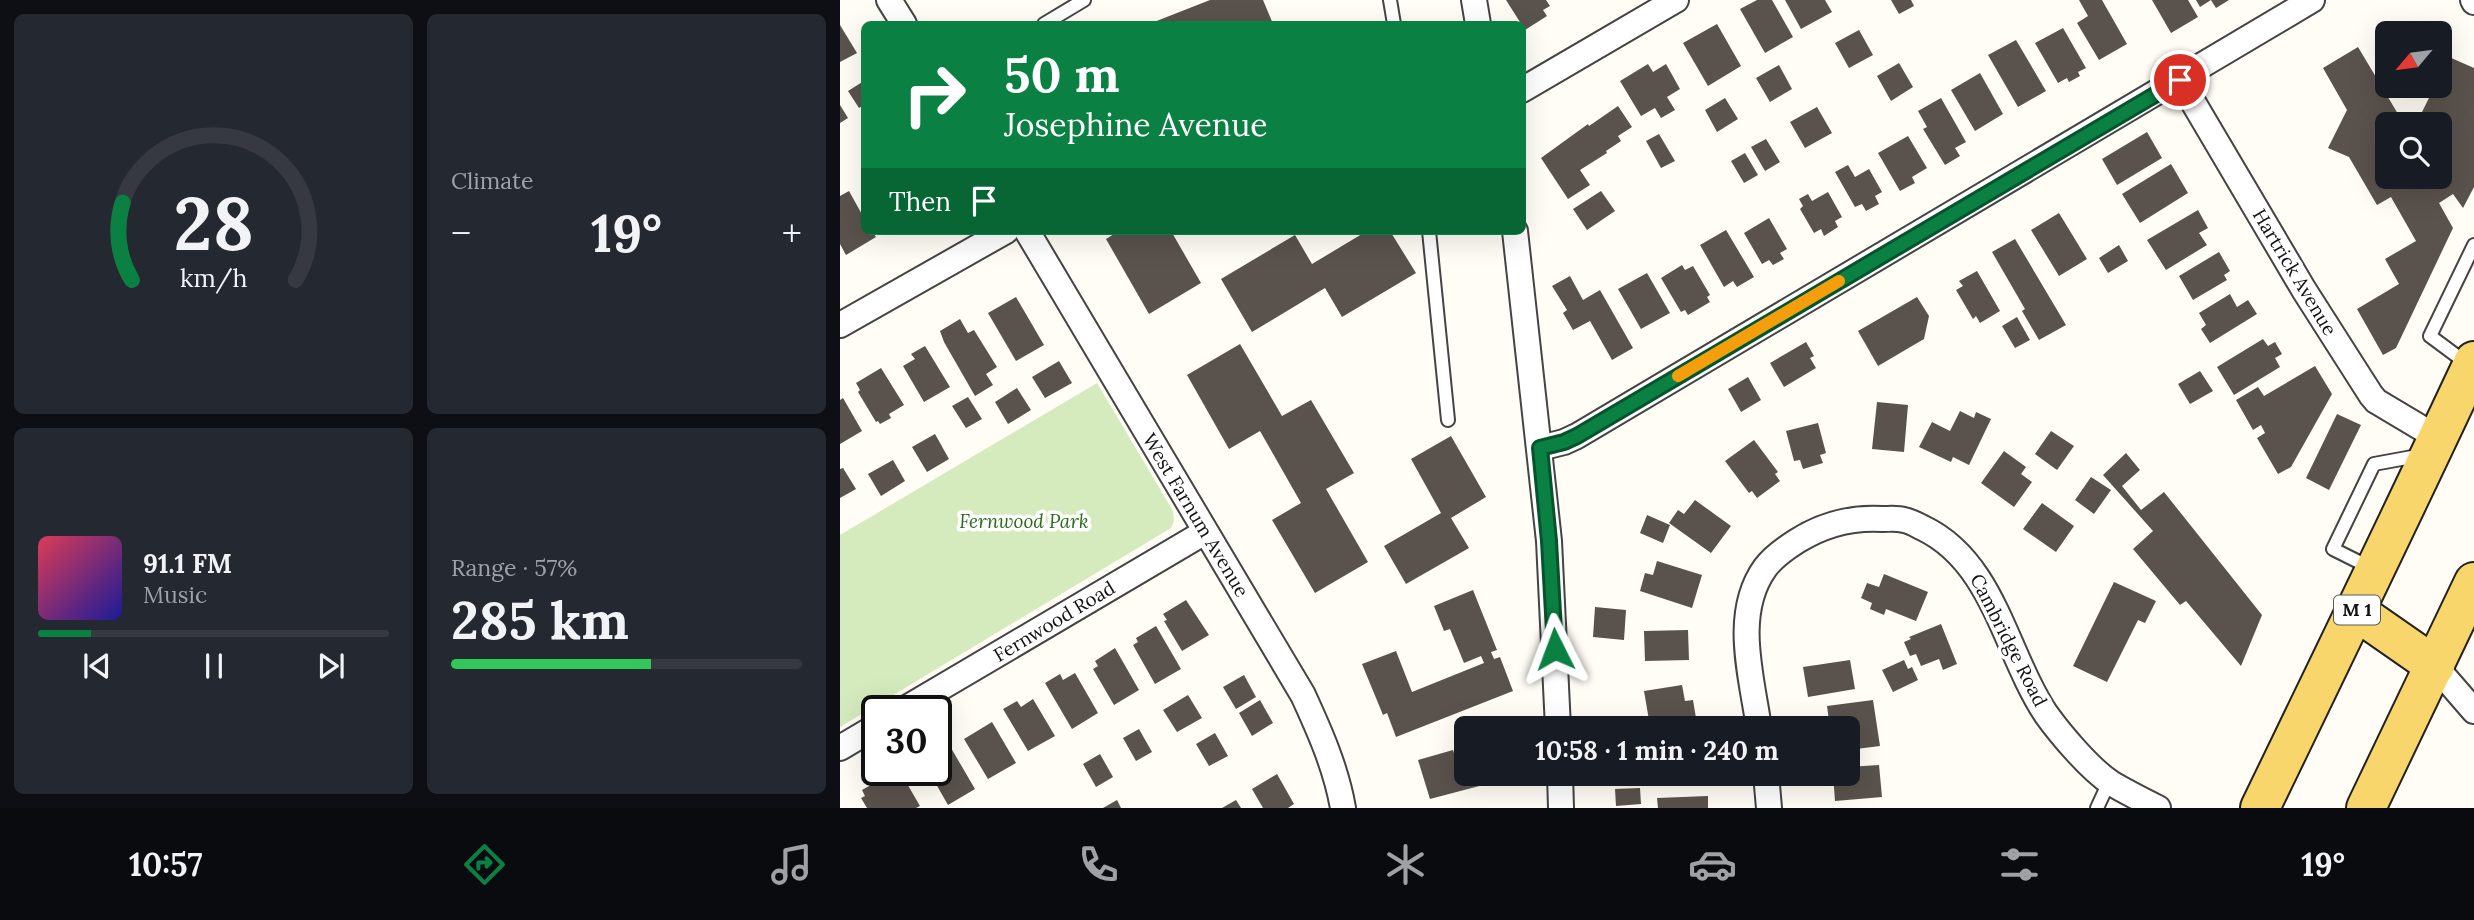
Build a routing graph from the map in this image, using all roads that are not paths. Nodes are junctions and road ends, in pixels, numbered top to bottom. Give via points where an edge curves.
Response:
1 (889, 0) edge
2 (1084, 0) edge
3 (1390, 0) edge
4 (1474, 0) edge
5 (1676, 0) edge
6 (2312, 0) edge
7 (902, 21) edge
8 (1049, 21) edge
9 (1394, 21) edge
10 (1478, 21) edge
11 (2180, 80) junction
12 (1526, 88) edge
13 (999, 235) edge
14 (1029, 235) edge
15 (1429, 235) edge
16 (1515, 235) edge
17 (2474, 245) edge
18 (840, 326) edge
19 (2473, 364) edge
20 (1448, 420) dead end
21 (2448, 431) edge
22 (1540, 448) junction
23 (1205, 532) junction
24 (2470, 599) edge
25 (2356, 611) junction
26 (2435, 666) junction
27 (929, 695) edge
28 (2474, 711) edge
29 (1557, 716) edge
30 (1757, 716) edge
31 (861, 736) edge
32 (840, 748) edge
33 (2109, 782) junction
34 (1560, 786) edge
35 (1767, 786) edge
36 (1343, 808) edge
37 (1561, 808) edge
38 (1769, 808) edge
39 (2097, 808) edge
40 (2158, 808) edge
41 (2260, 808) edge
42 (2366, 808) edge

1 - 7 street
2 - 8 lane
3 - 9 lane
4 - 10 street
5 - 12 street
6 - 11 street
11 - 21 street, Hartrick Avenue via 2371,395
11 - 22 street via 1577,436
13 - 18 street
14 - 23 street, West Farnum Avenue
15 - 20 lane
16 - 22 street
17 - 19 lane via 2430,336
19 - 21 main road, M 1
21 - 25 main road, M 1
22 - 29 street
23 - 27 street, Fernwood Road
23 - 36 street, West Farnum Avenue via 1303,695 1338,780
24 - 26 main road
25 - 26 main road
25 - 41 main road, M 1
26 - 28 street
26 - 42 main road
30 - 33 street, Cambridge Road via 1746,644 1748,611 1765,568 1785,549 1833,524 1861,518 1905,520 1938,535 1973,569 2036,698 2069,743
31 - 32 street
33 - 39 lane
33 - 40 street, Cambridge Road
34 - 37 street
35 - 38 street

